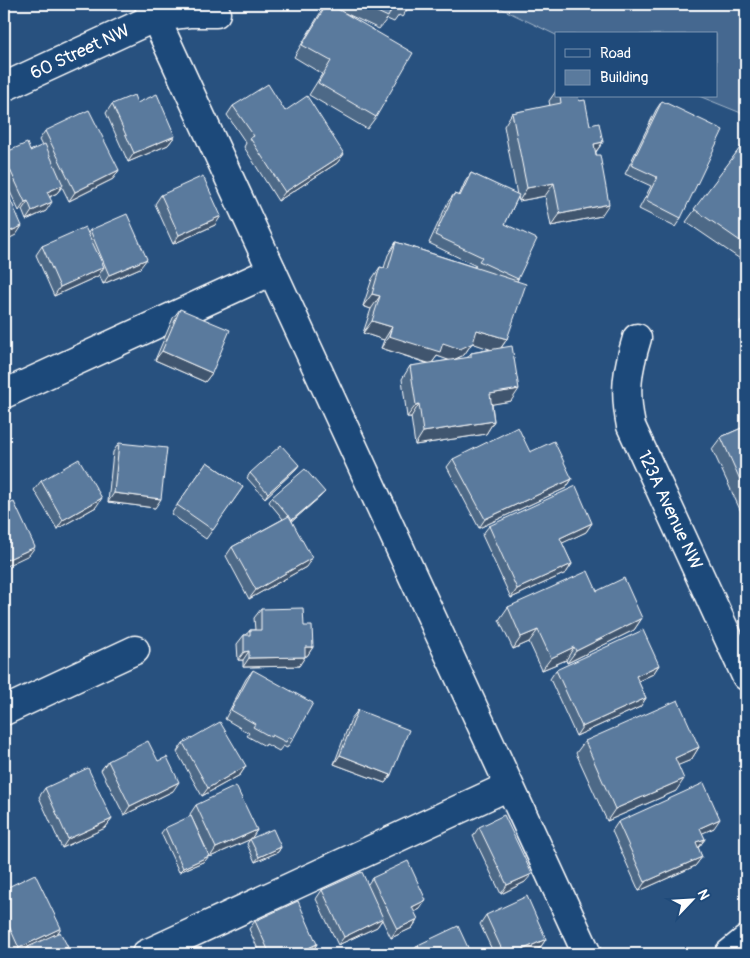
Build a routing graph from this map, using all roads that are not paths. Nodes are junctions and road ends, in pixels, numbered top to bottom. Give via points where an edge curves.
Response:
1 (153, 11) edge
2 (216, 13) dead end
3 (4, 87) edge
4 (272, 270) junction
5 (637, 338) dead end
6 (4, 394) edge
7 (135, 650) dead end
8 (744, 664) edge
9 (4, 711) edge
10 (509, 786) junction
11 (746, 940) edge
12 (146, 954) edge
13 (587, 954) edge
14 (729, 954) edge

1 - 2 street, 60 Street NW
1 - 3 street, 60 Street NW
1 - 4 street
4 - 6 street
4 - 10 street
5 - 8 street, 123A Avenue NW via 627,370 626,400 631,426
7 - 9 street
10 - 12 street
10 - 13 street
11 - 14 street

